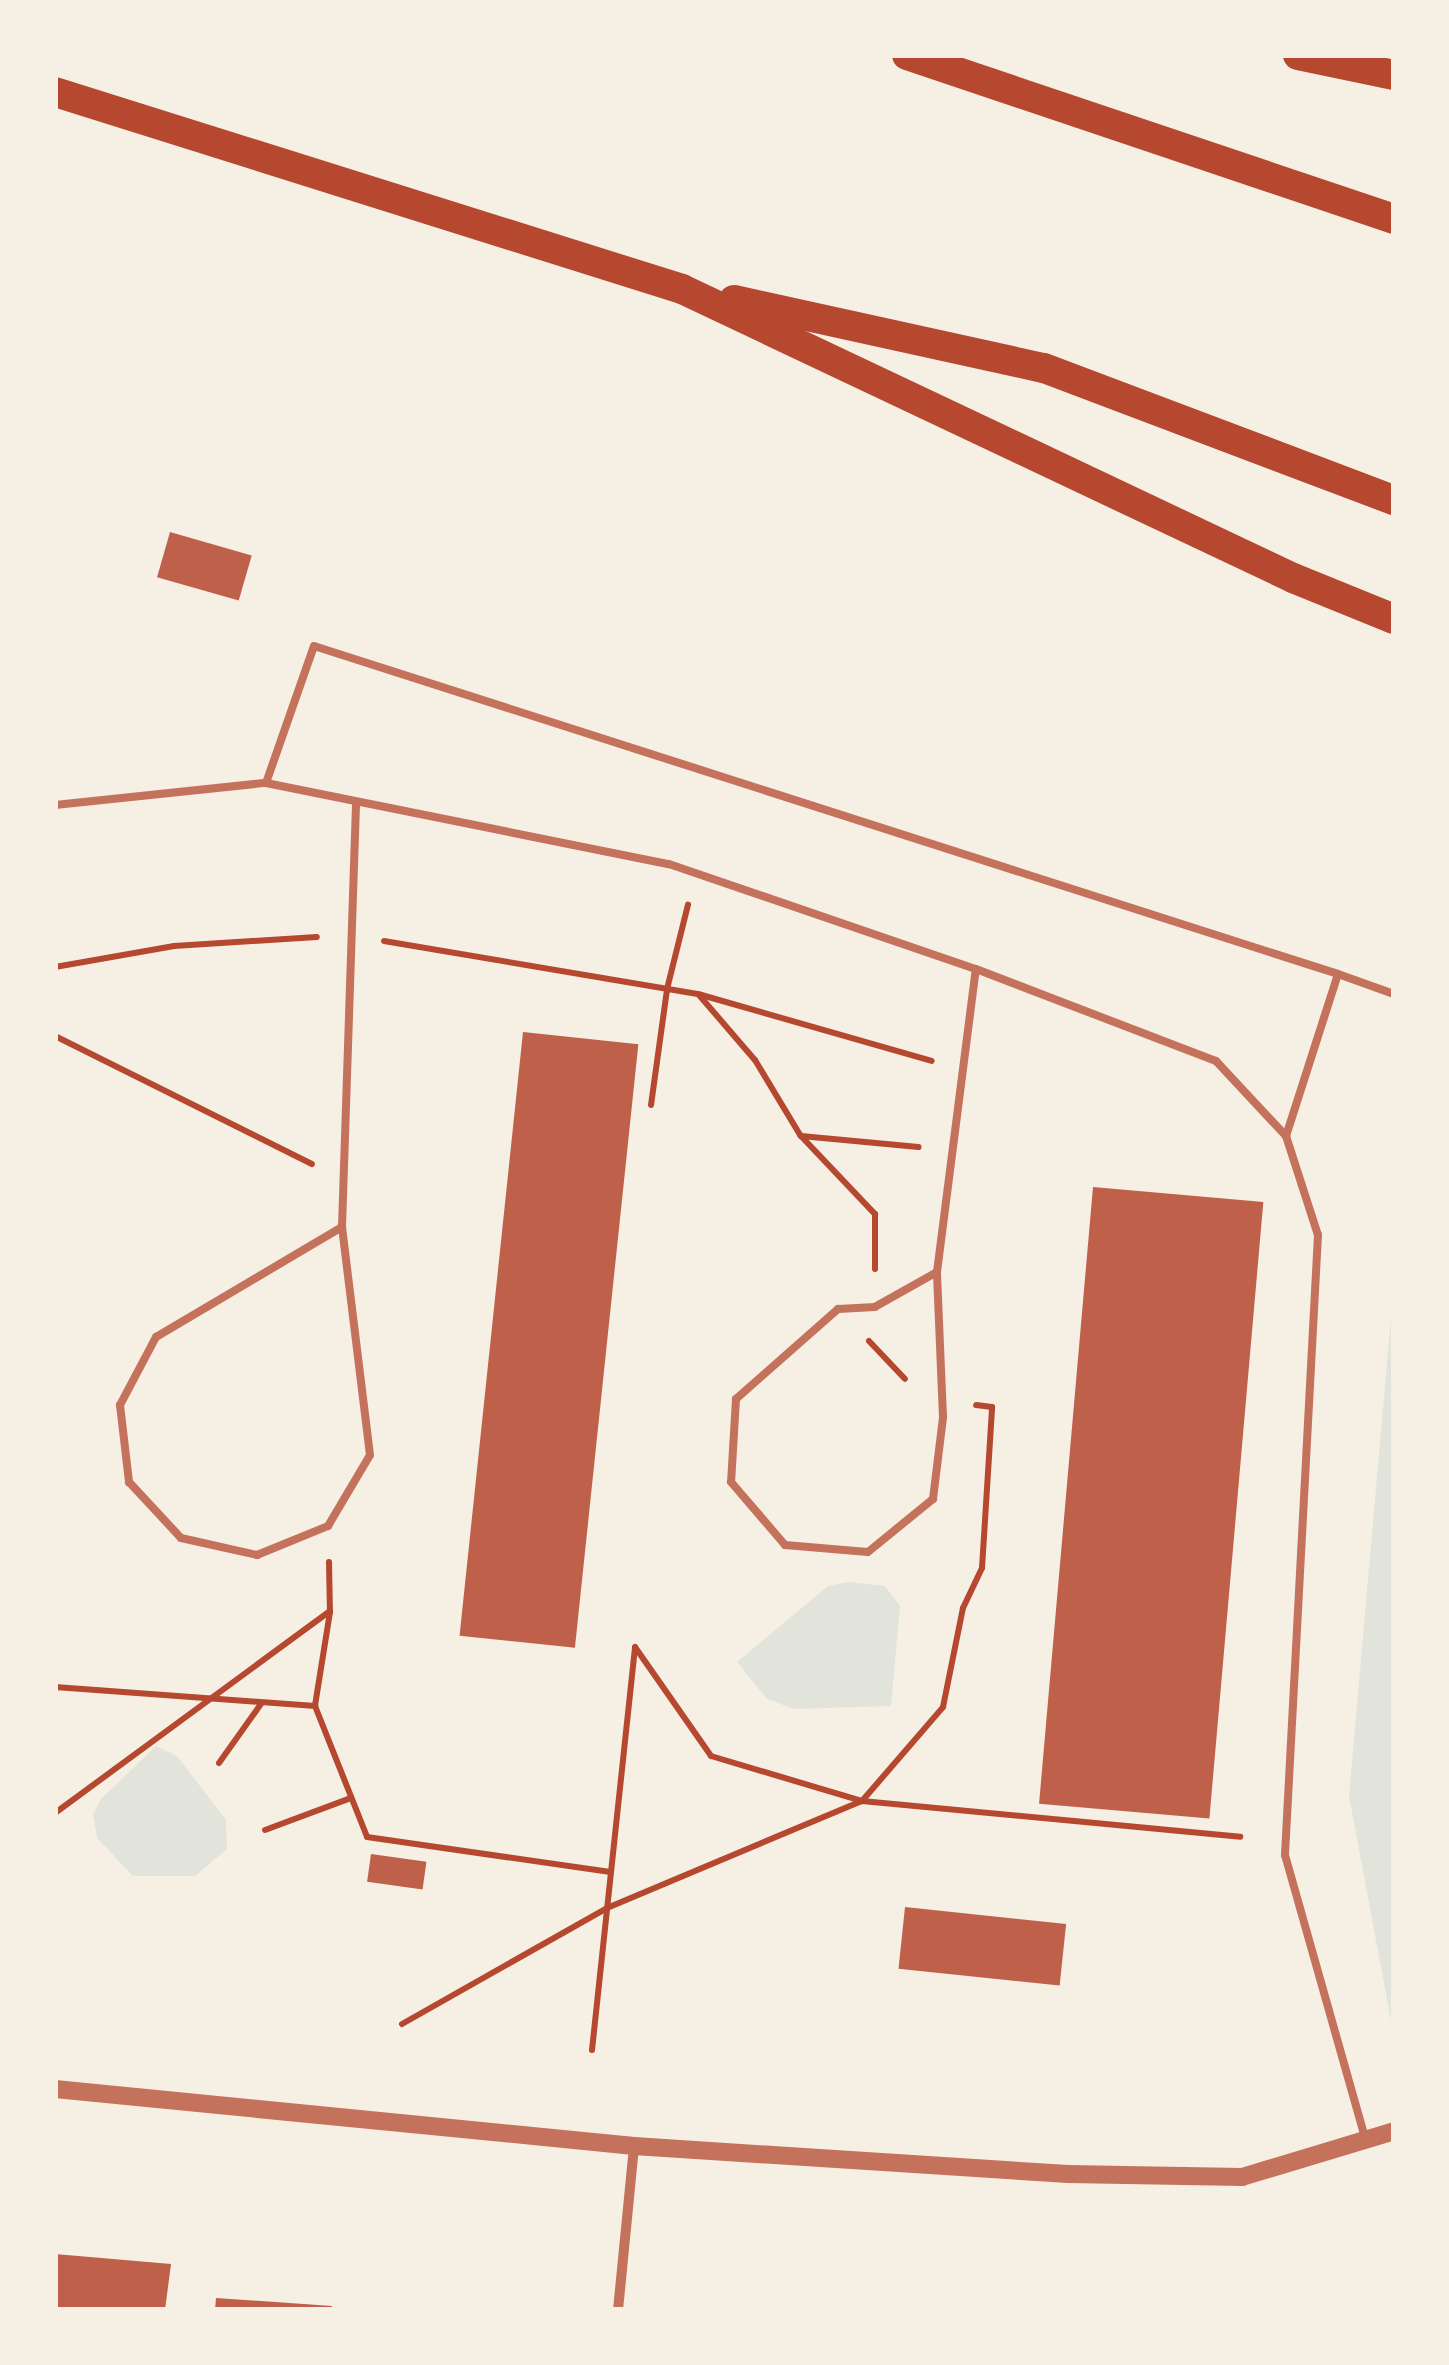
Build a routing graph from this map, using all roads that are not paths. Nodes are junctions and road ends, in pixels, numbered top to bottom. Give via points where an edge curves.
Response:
1 (907, 55) edge
2 (1298, 55) edge
3 (1394, 75) edge
4 (55, 92) edge
5 (1394, 219) edge
6 (682, 289) junction
7 (1394, 500) edge
8 (1394, 619) edge
9 (266, 783) junction
10 (356, 802) junction
11 (55, 805) edge
12 (976, 969) junction
13 (1338, 974) junction
14 (1394, 994) edge
15 (1286, 1136) junction
16 (342, 1227) junction
17 (937, 1272) junction
18 (55, 2089) edge
19 (1394, 2131) edge
20 (1366, 2139) junction
21 (634, 2146) junction
22 (618, 2310) edge

1 - 5 highway
2 - 3 highway
4 - 6 highway
6 - 7 highway via 1044,368
6 - 8 highway via 1293,578
9 - 10 lane
9 - 11 lane
9 - 13 lane via 314,646
10 - 12 lane via 696,873
10 - 16 lane
12 - 15 lane via 1216,1061
12 - 17 lane
13 - 14 lane
13 - 15 lane
15 - 20 lane via 1318,1234 1285,1854
16 - 16 lane via 370,1455 328,1526 256,1556 181,1538 129,1482 120,1405 156,1337
17 - 17 lane via 876,1308 838,1309 736,1399 731,1482 785,1544 868,1552 933,1499 942,1417
18 - 21 street
19 - 20 street
20 - 21 street via 1242,2177 905,2166
21 - 22 street

